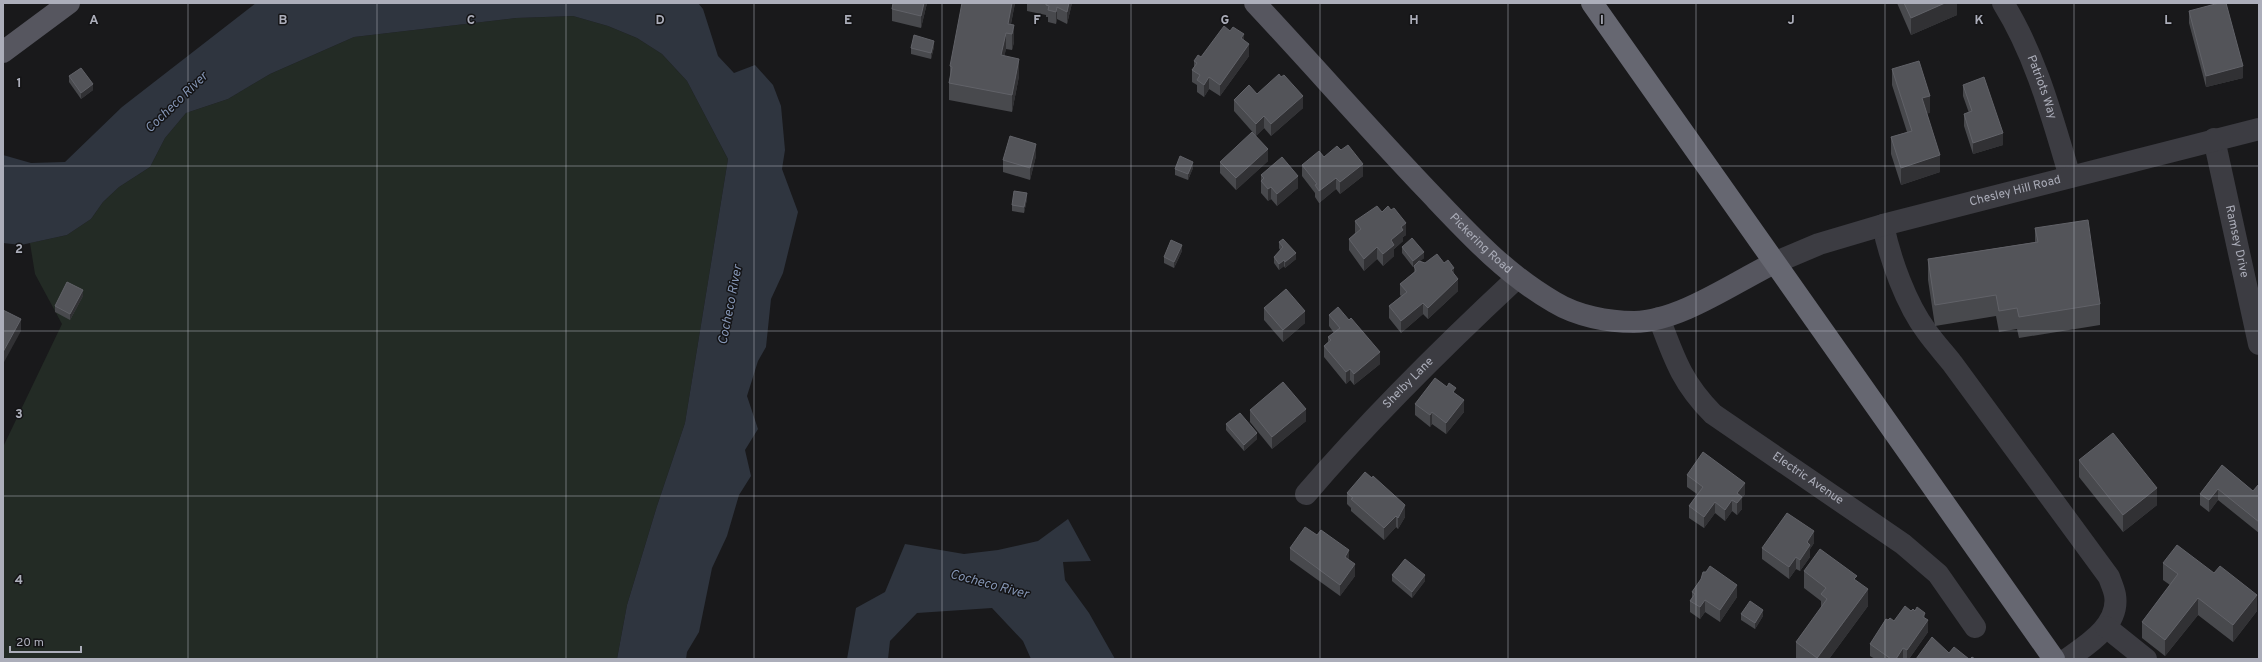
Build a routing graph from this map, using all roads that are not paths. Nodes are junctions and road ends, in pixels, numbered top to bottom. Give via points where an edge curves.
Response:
1 (1255, 3) edge
2 (1592, 3) edge
3 (2003, 3) edge
4 (58, 6) edge
5 (3, 52) edge
6 (2259, 129) edge
7 (2214, 139) junction
8 (2070, 176) junction
9 (1883, 225) junction
10 (1774, 263) junction
11 (1517, 278) junction
12 (1659, 318) junction
13 (2259, 344) edge
14 (1306, 494) dead end
15 (1975, 627) dead end
16 (2106, 627) junction
17 (2054, 659) edge
18 (2067, 659) edge
19 (2146, 659) edge

1 - 11 main road, Pickering Road via 1455,220
2 - 10 highway
3 - 8 street, Patriots Way via 2026,44 2046,97
4 - 5 main road
6 - 7 street, Chesley Hill Road
7 - 8 street, Chesley Hill Road
7 - 13 street, Ramsey Drive
8 - 9 street, Chesley Hill Road
9 - 10 street, Chesley Hill Road via 1819,244
9 - 16 street via 1888,247 1911,306 1926,331 1957,369 2109,577 2115,596
10 - 12 main road, Pickering Road via 1691,306
10 - 17 highway
11 - 12 main road, Pickering Road via 1555,303 1579,313 1609,320 1635,322
11 - 14 street, Shelby Lane via 1378,415
12 - 15 street, Electric Avenue via 1677,366 1694,395 1713,414 1909,549 1938,574
16 - 18 street via 2097,637
16 - 19 street

